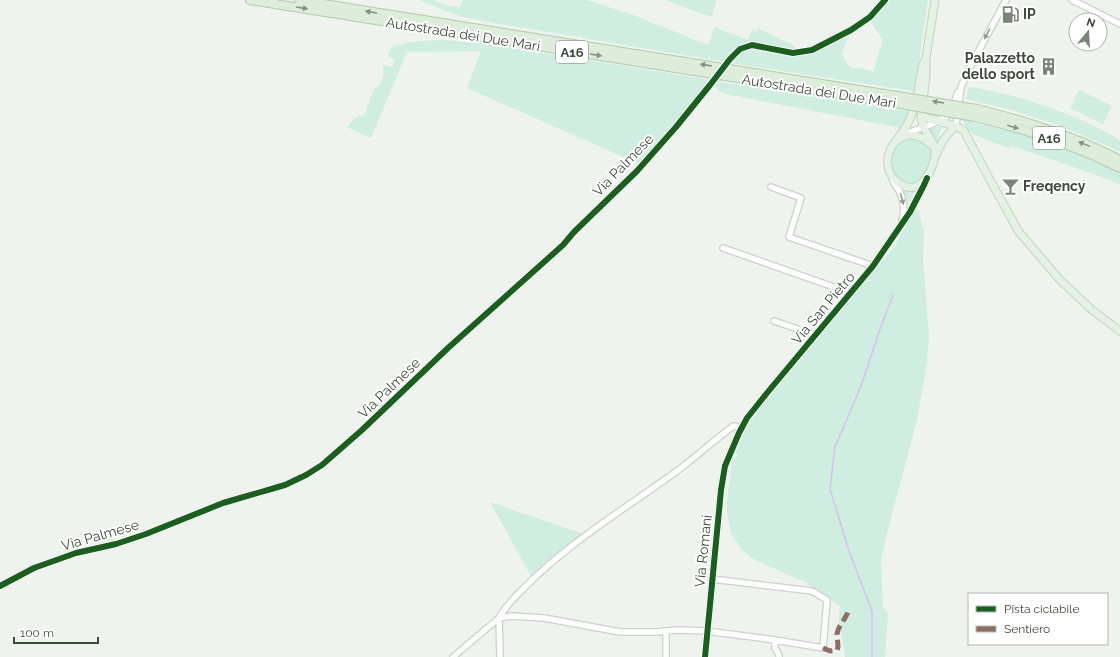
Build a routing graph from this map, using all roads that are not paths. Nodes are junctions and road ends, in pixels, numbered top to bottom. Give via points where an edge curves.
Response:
1 (250, 0) edge
2 (299, 0) edge
3 (885, 0) edge
4 (935, 0) edge
5 (1006, 0) edge
6 (1072, 0) edge
7 (1120, 24) edge
8 (926, 58) junction
9 (730, 59) dead end
10 (713, 81) dead end
11 (961, 87) junction
12 (896, 99) junction
13 (921, 112) junction
14 (937, 121) junction
15 (956, 126) junction
16 (924, 128) junction
17 (907, 135) junction
18 (896, 141) junction
19 (935, 152) junction
20 (1120, 160) edge
21 (1120, 168) edge
22 (892, 177) junction
23 (927, 178) junction
24 (771, 187) dead end
25 (902, 224) junction
26 (723, 248) dead end
27 (873, 266) junction
28 (850, 293) junction
29 (774, 321) dead end
30 (1120, 331) edge
31 (815, 335) junction
32 (742, 428) junction
33 (731, 449) joint
34 (712, 579) junction
35 (0, 586) edge
36 (499, 618) junction
37 (666, 631) junction
38 (708, 632) junction
39 (775, 640) junction
40 (453, 657) edge
41 (500, 657) edge
42 (666, 657) edge
43 (705, 657) edge
44 (779, 657) edge

1 -> 12 highway, Autostrada dei Due Mari / A16
12 -> 2 highway, Autostrada dei Due Mari / A16
3 - 9 street via 870,17 812,50 793,53 752,45 740,49
4 - 8 main road
5 -> 11 street
6 - 7 street
8 - 13 main road
8 - 18 main road via 912,113 906,128
10 - 35 street, Via Palmese via 637,171 563,245 322,465 285,485 223,503 116,544 76,553 34,568
11 - 14 street via 949,115
11 - 15 street
20 -> 12 highway, Autostrada dei Due Mari / A16, bridge via 1057,133 999,115 969,108
12 -> 21 highway, Autostrada dei Due Mari / A16, bridge via 1025,130
13 - 14 main road via 925,117
13 - 16 main road via 920,118
14 - 15 main road
14 - 16 street
15 - 19 main road via 946,135
15 - 30 main road via 966,133 1019,232 1060,280 1092,310
16 - 17 street
16 - 19 main road via 934,144
17 - 18 main road
17 - 19 main road via 924,139
18 - 22 main road via 887,160
19 - 23 main road
22 - 23 main road via 903,186 910,187 922,183
22 -> 25 street via 902,196
23 - 25 street, Via San Pietro
24 - 27 street via 801,198 789,237
25 - 27 street, Via San Pietro
26 - 28 street
27 - 28 street, Via San Pietro
28 - 31 street, Via San Pietro
29 - 31 street
31 - 32 street, Via San Pietro via 747,418
32 - 33 street, Via San Pietro
32 - 36 street via 732,427 678,470 558,556 517,595
33 - 34 street, Via Romani via 721,490
34 - 38 street, Via Romani
34 - 39 street via 812,591 827,600 823,648
36 - 37 street via 544,618 620,632
36 - 40 street
36 - 41 street
37 - 38 street
37 - 42 street
38 - 39 street
38 - 43 street, Via Romani
39 - 44 street

